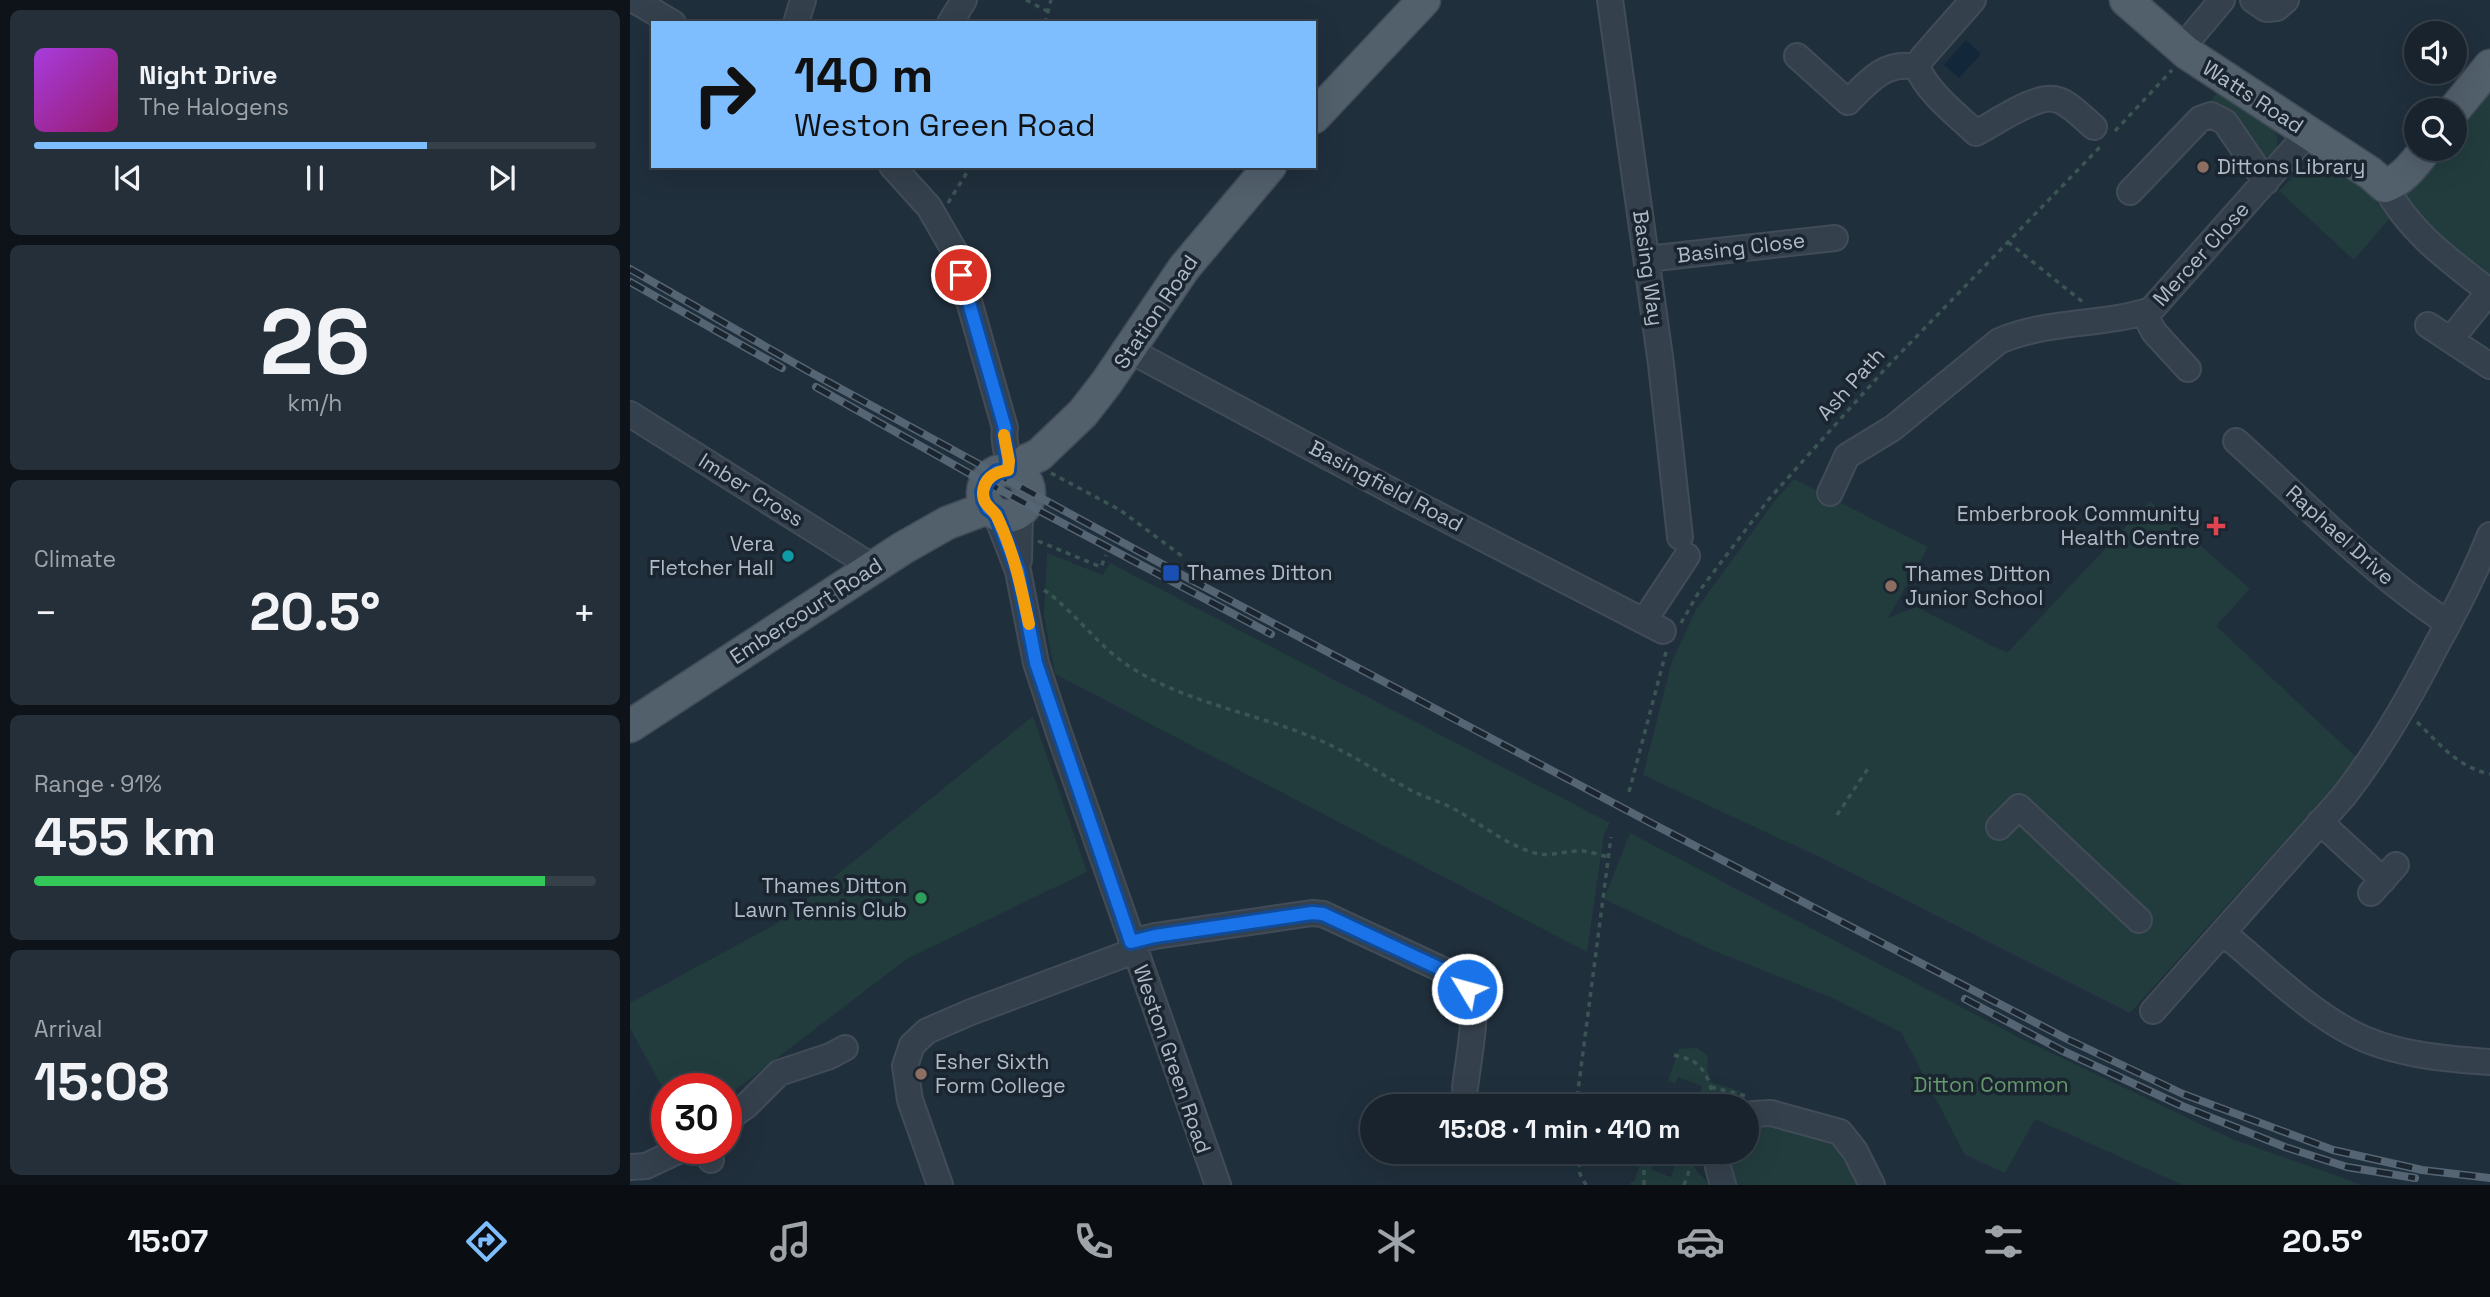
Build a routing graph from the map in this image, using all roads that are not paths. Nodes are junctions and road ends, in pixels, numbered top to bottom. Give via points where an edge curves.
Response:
1 (634, 0) edge
2 (803, 0) edge
3 (1424, 0) edge
4 (1610, 0) edge
5 (1973, 0) edge
6 (2126, 0) edge
7 (2222, 0) edge
8 (2253, 0) edge
9 (2286, 0) edge
10 (968, 3) edge
11 (670, 21) edge
12 (797, 21) edge
13 (952, 21) edge
14 (2184, 51) junction
15 (1797, 56) dead end
16 (2490, 66) edge
17 (1917, 67) junction
18 (2464, 98) edge
19 (1316, 115) edge
20 (2308, 133) junction
21 (2103, 135) road end
22 (2417, 161) edge
23 (894, 168) edge
24 (1268, 168) edge
25 (2266, 182) junction
26 (2385, 186) junction
27 (2130, 192) dead end
28 (1835, 237) dead end
29 (1647, 259) junction
30 (2490, 292) edge
31 (2144, 313) junction
32 (2428, 325) dead end
33 (2451, 339) junction
34 (1129, 350) junction
35 (2490, 366) edge
36 (2188, 369) dead end
37 (630, 414) edge
38 (2236, 441) dead end
39 (1024, 469) junction
40 (1830, 493) dead end
41 (1006, 517) junction
42 (2490, 535) edge
43 (873, 567) junction
44 (2448, 624) junction
45 (1664, 631) joint
46 (630, 726) edge
47 (2320, 822) junction
48 (1999, 827) dead end
49 (2383, 879) dead end
50 (2139, 920) dead end
51 (2223, 933) junction
52 (1132, 946) junction
53 (2152, 1011) dead end
54 (845, 1048) dead end
55 (2490, 1062) edge
56 (1465, 1088) dead end
57 (742, 1109) edge
58 (1759, 1113) edge
59 (651, 1164) edge
60 (1718, 1164) edge
61 (630, 1167) edge
62 (940, 1185) edge
63 (1218, 1185) edge
64 (1723, 1185) edge
65 (1872, 1185) edge

1 - 11 street
2 - 12 street
3 - 19 main road
4 - 29 street, Basing Way
5 - 17 street
6 - 14 main road, Watts Road
7 - 14 street
8 - 9 street via 2266,9 2277,8
10 - 13 street
14 - 20 main road, Watts Road
15 - 17 street via 1848,102 1876,74
16 - 18 main road
17 - 21 street via 1931,90 1976,132 2035,102 2058,99
20 - 25 street, Mercer Close
20 - 26 main road, Watts Road
22 - 26 main road via 2395,183
23 - 39 street via 929,207 955,252 1005,428 1020,442
24 - 34 main road, Station Road via 1184,268
25 - 27 street via 2225,122 2211,115 2200,119
25 - 31 street, Mercer Close via 2174,287
26 - 30 street via 2419,234
28 - 29 street, Basing Close
29 - 45 street, Basing Way via 1684,547
30 - 33 street
31 - 36 street via 2154,332
31 - 40 street, Mercer Close via 2063,324 1999,341 1894,428 1847,456
32 - 33 street
33 - 35 street
34 - 39 main road, Station Road via 1083,413
34 - 45 street, Basingfield Road
37 - 43 street, Imber Cross
38 - 44 street, Raphael Drive via 2381,573
39 - 41 main road via 1028,502
39 - 41 main road via 997,472 987,481 983,492
41 - 43 main road, Embercourt Road via 947,523
41 - 52 street, Weston Green Road via 1036,663
42 - 44 street
43 - 46 main road, Embercourt Road
44 - 47 street via 2369,764
47 - 49 street
47 - 51 street
48 - 50 street via 2019,807
51 - 53 street
51 - 55 street via 2305,1001 2352,1033 2398,1049
52 - 56 street via 1155,936 1323,914 1443,970 1467,989 1473,1003
52 - 62 street via 949,1021 912,1045 905,1066 909,1100
52 - 63 street, Weston Green Road
54 - 57 street via 779,1073
58 - 65 street via 1771,1112 1840,1132
59 - 61 street
60 - 64 street

